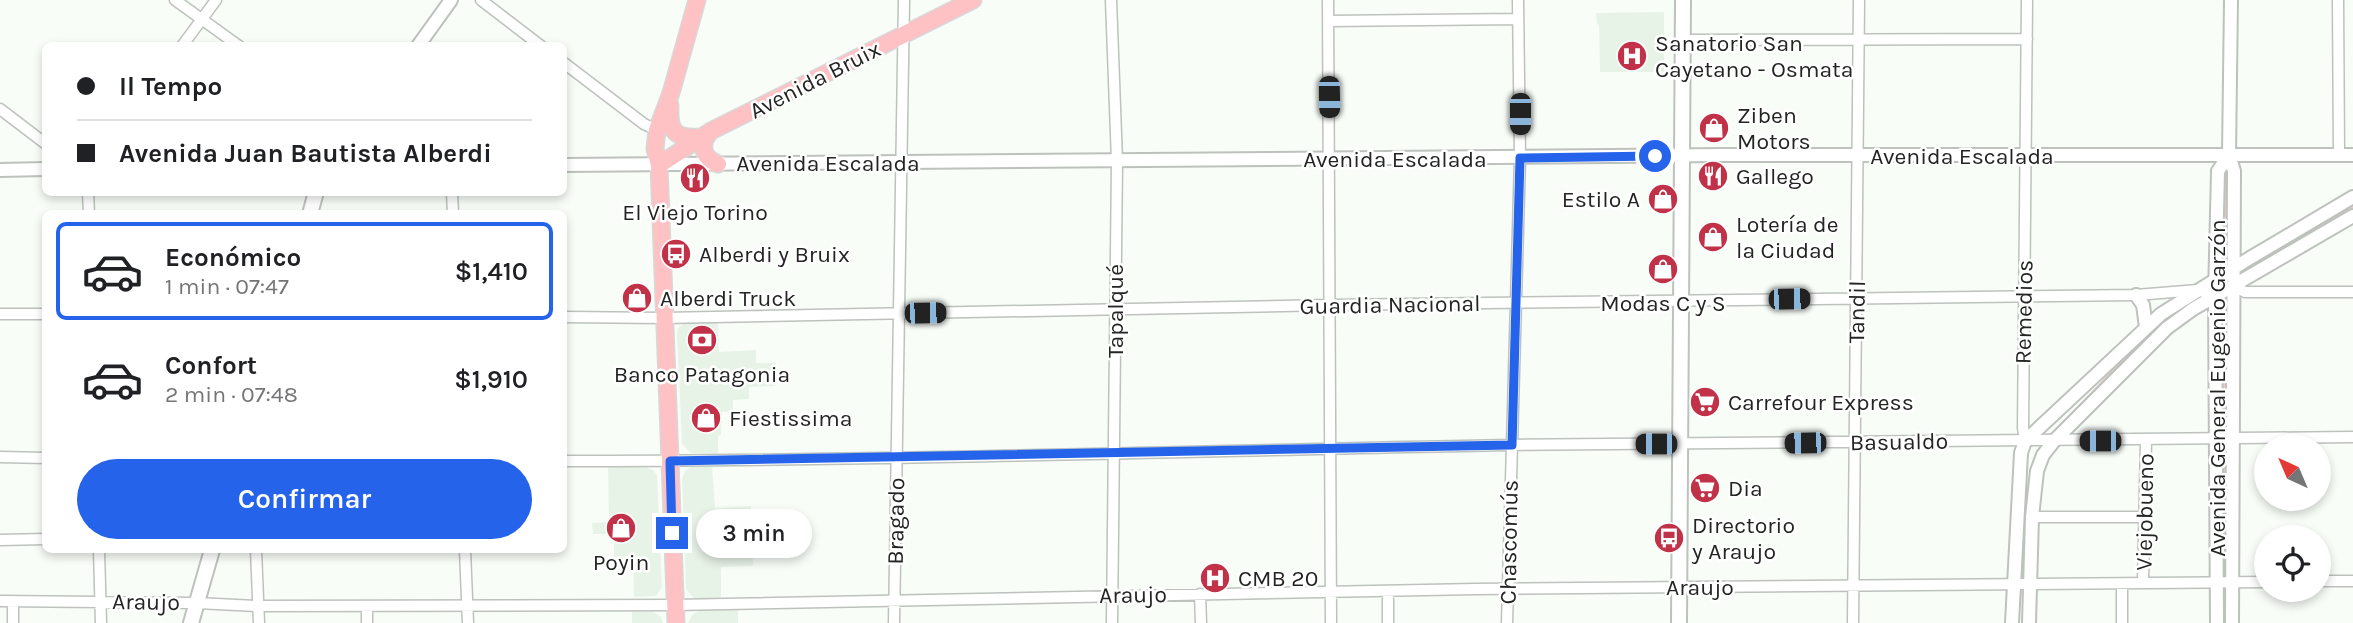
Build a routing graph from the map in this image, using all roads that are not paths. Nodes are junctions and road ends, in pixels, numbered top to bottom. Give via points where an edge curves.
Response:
1 (176, 0) edge
2 (216, 0) edge
3 (451, 0) edge
4 (481, 0) edge
5 (697, 0) edge
6 (904, 0) edge
7 (973, 0) edge
8 (1111, 0) edge
9 (1328, 0) edge
10 (1518, 0) edge
11 (1682, 0) edge
12 (1859, 0) edge
13 (2027, 0) edge
14 (2231, 0) edge
15 (2338, 0) edge
16 (202, 19) junction
17 (1517, 19) junction
18 (1328, 21) junction
19 (903, 35) junction
20 (2027, 39) junction
21 (1683, 40) junction
22 (1858, 40) junction
23 (185, 42) edge
24 (234, 42) edge
25 (421, 42) edge
26 (536, 42) edge
27 (567, 65) edge
28 (671, 93) junction
29 (0, 109) edge
30 (657, 130) junction
31 (706, 134) junction
32 (42, 141) edge
33 (2229, 155) junction
34 (2339, 155) junction
35 (2353, 155) edge
36 (1682, 156) junction
37 (1858, 156) junction
38 (2026, 156) junction
39 (1520, 158) junction
40 (1330, 159) junction
41 (1117, 161) junction
42 (901, 163) junction
43 (659, 164) junction
44 (718, 164) junction
45 (567, 165) edge
46 (42, 169) edge
47 (0, 170) edge
48 (2353, 197) edge
49 (2353, 216) edge
50 (2234, 269) junction
51 (2217, 279) junction
52 (2233, 286) junction
53 (2198, 290) junction
54 (2353, 292) edge
55 (2136, 295) junction
56 (2216, 296) junction
57 (2024, 297) junction
58 (1857, 298) junction
59 (1682, 301) junction
60 (1515, 303) junction
61 (1330, 305) junction
62 (1115, 310) junction
63 (898, 313) junction
64 (0, 314) edge
65 (42, 314) edge
66 (567, 317) edge
67 (664, 318) junction
68 (2146, 327) junction
69 (2353, 437) edge
70 (2216, 439) junction
71 (2232, 439) junction
72 (2025, 440) junction
73 (2054, 441) junction
74 (2146, 441) junction
75 (1855, 443) junction
76 (1680, 444) junction
77 (1512, 445) junction
78 (1331, 449) junction
79 (1115, 453) junction
80 (0, 457) edge
81 (897, 457) junction
82 (42, 458) edge
83 (567, 461) edge
84 (670, 461) junction
85 (2032, 517) junction
86 (2145, 517) junction
87 (42, 539) edge
88 (0, 540) edge
89 (99, 553) edge
90 (211, 553) edge
91 (256, 553) edge
92 (465, 553) edge
93 (2331, 581) edge
94 (2353, 581) edge
95 (2254, 582) edge
96 (2143, 583) junction
97 (2216, 583) junction
98 (2232, 583) junction
99 (2013, 584) junction
100 (2029, 584) junction
101 (2122, 584) junction
102 (1853, 586) junction
103 (1679, 587) junction
104 (1508, 588) junction
105 (1388, 591) junction
106 (1331, 592) junction
107 (1200, 594) junction
108 (1112, 595) junction
109 (0, 601) edge
110 (13, 601) junction
111 (100, 601) junction
112 (895, 601) junction
113 (197, 603) junction
114 (675, 605) junction
115 (258, 606) junction
116 (367, 606) junction
117 (468, 607) junction
118 (13, 623) edge
119 (101, 623) edge
120 (191, 623) edge
121 (259, 623) edge
122 (367, 623) edge
123 (468, 623) edge
124 (676, 623) edge
125 (894, 623) edge
126 (1112, 623) edge
127 (1201, 623) edge
128 (1331, 623) edge
129 (1388, 623) edge
130 (1507, 623) edge
131 (1679, 623) edge
132 (1853, 623) edge
133 (2012, 623) edge
134 (2029, 623) edge
135 (2122, 623) edge
136 (2217, 623) edge
137 (2232, 623) edge

1 - 16 street
2 - 16 street
3 - 25 street
4 - 26 street
5 - 28 main road
6 - 19 street, Bragado
7 - 19 main road, Avenida Bruix
8 - 41 street, Tapalqué
9 - 18 street
10 - 17 street, Chascomús
11 - 21 main road
12 - 22 street, Tandil
13 - 20 street, Remedios
14 - 33 street, Avenida General Eugenio Garzón
15 - 34 street
16 - 23 street
16 - 24 street
17 - 18 street
17 - 39 street, Chascomús
18 - 40 street
19 - 31 main road, Avenida Bruix
19 - 42 street, Bragado
20 - 22 street
20 - 38 street, Remedios
21 - 22 street
21 - 36 main road
22 - 37 street, Tandil
27 - 30 street
28 - 30 main road
28 - 31 main road via 673,130 684,137
29 - 32 street
30 - 43 main road
31 - 43 main road, Avenida Bruix
31 - 44 main road via 706,156
33 - 34 street, Avenida Escalada
33 - 38 street, Avenida Escalada
33 - 50 street, Avenida General Eugenio Garzón via 2234,171
33 - 51 street, Avenida General Eugenio Garzón via 2218,171
34 - 35 street, Avenida Escalada
36 - 37 street, Avenida Escalada
36 - 39 street, Avenida Escalada
36 - 59 main road
37 - 38 street, Avenida Escalada
37 - 58 street, Tandil
38 - 57 street, Remedios
39 - 40 street, Avenida Escalada
39 - 60 street, Chascomús
40 - 41 street, Avenida Escalada
40 - 61 street
41 - 42 street, Avenida Escalada
41 - 62 street, Tapalqué
42 - 44 street, Avenida Escalada
42 - 63 street, Bragado
43 - 44 street, Avenida Escalada
43 - 45 street, Avenida Escalada
43 - 67 main road
46 - 47 street
48 - 50 street
49 - 52 street
50 - 51 street
50 - 52 street, Avenida General Eugenio Garzón
51 - 53 street
51 - 56 street, Avenida General Eugenio Garzón
52 - 54 street via 2245,292
52 - 56 street
52 - 71 street, Avenida General Eugenio Garzón
53 - 55 street, Guardia Nacional
53 - 56 street, Guardia Nacional
53 - 68 street
55 - 57 street, Guardia Nacional
55 - 68 street via 2143,305
56 - 70 street, Avenida General Eugenio Garzón
56 - 73 street via 2167,328
57 - 58 street, Guardia Nacional
57 - 72 street, Remedios
58 - 59 street, Guardia Nacional
58 - 75 street, Tandil
59 - 60 street, Guardia Nacional
59 - 76 main road
60 - 61 street, Guardia Nacional
60 - 77 street, Chascomús
61 - 62 street, Guardia Nacional
61 - 78 street
62 - 63 street, Guardia Nacional
62 - 79 street, Tapalqué
63 - 67 street, Guardia Nacional
63 - 81 street, Bragado
64 - 65 street
66 - 67 street, Guardia Nacional
67 - 84 main road
68 - 72 street
69 - 71 street, Basualdo
70 - 71 street, Basualdo
70 - 74 street, Basualdo
70 - 97 street, Avenida General Eugenio Garzón
71 - 98 street, Avenida General Eugenio Garzón
72 - 73 street, Basualdo
72 - 75 street, Basualdo
72 - 99 street, Remedios
73 - 74 street, Basualdo
73 - 85 street via 2037,471
74 - 86 street, Viejobueno
75 - 76 street, Basualdo
75 - 102 street, Tandil
76 - 77 street, Basualdo
76 - 103 main road
77 - 78 street, Basualdo
77 - 104 street, Chascomús
78 - 79 street, Basualdo
78 - 106 street
79 - 81 street, Basualdo
79 - 108 street, Tapalqué
80 - 82 street
81 - 84 street, Basualdo
81 - 112 street, Bragado
83 - 84 street, Basualdo
84 - 114 main road
85 - 86 street
85 - 100 street
86 - 96 street, Viejobueno
87 - 88 street
89 - 111 street
90 - 113 main road
91 - 115 street
92 - 117 street
93 - 94 street
95 - 98 street, Araujo
96 - 97 street, Araujo
96 - 101 street, Araujo
97 - 98 street, Araujo
97 - 136 street, Avenida General Eugenio Garzón
98 - 137 street, Avenida General Eugenio Garzón
99 - 100 street, Araujo
99 - 102 street, Araujo
99 - 133 street, Remedios
100 - 101 street, Araujo
100 - 134 street
101 - 135 street, Viejobueno
102 - 103 street, Araujo
102 - 132 street, Tandil
103 - 104 street, Araujo
103 - 131 main road
104 - 105 street, Araujo
104 - 130 street, Chascomús
105 - 106 street, Araujo
105 - 129 street
106 - 107 street, Araujo
106 - 128 street
107 - 108 street, Araujo
107 - 127 street
108 - 112 street, Araujo
108 - 126 street, Tapalqué
109 - 110 street, Araujo
110 - 111 street, Araujo
110 - 118 street
111 - 113 street, Araujo
111 - 119 street
112 - 114 street, Araujo
112 - 125 street, Bragado
113 - 115 street, Araujo
113 - 120 main road
114 - 117 street, Araujo
114 - 124 main road
115 - 116 street, Araujo
115 - 121 street
116 - 117 street, Araujo
116 - 122 street
117 - 123 street

